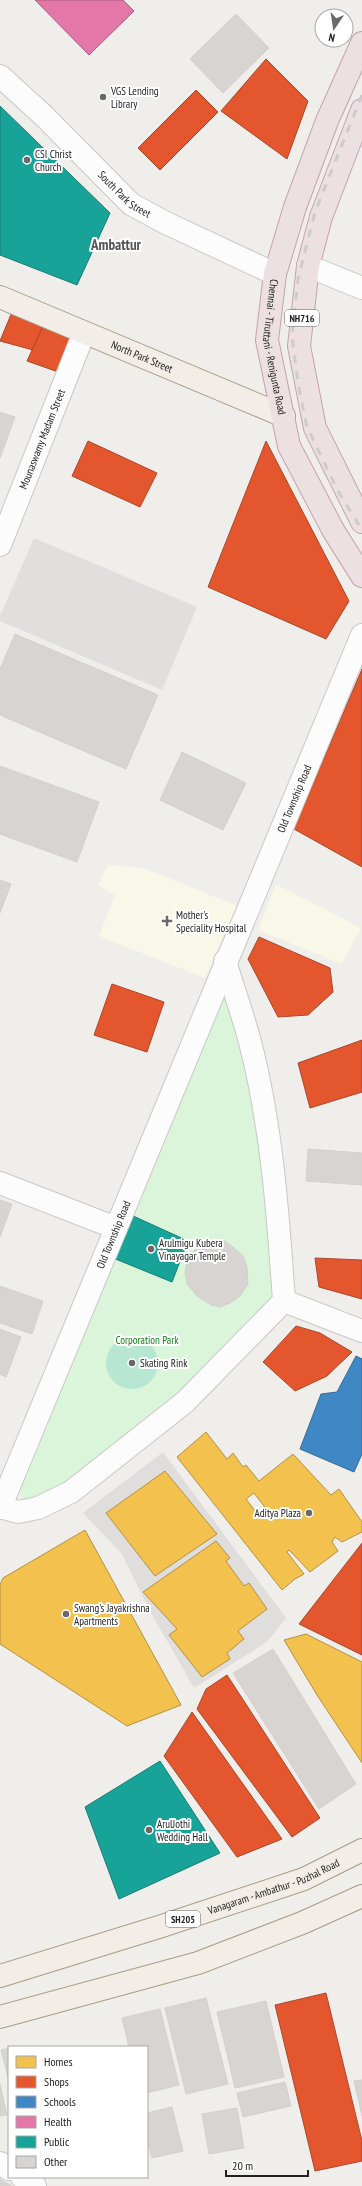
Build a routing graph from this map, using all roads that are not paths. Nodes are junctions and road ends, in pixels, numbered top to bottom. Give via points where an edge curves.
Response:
1 (362, 43) edge
2 (0, 76) edge
3 (362, 110) edge
4 (308, 266) junction
5 (275, 274) junction
6 (362, 288) edge
7 (0, 297) edge
8 (84, 333) junction
9 (284, 416) junction
10 (362, 522) edge
11 (0, 545) edge
12 (362, 576) edge
13 (362, 635) edge
14 (225, 961) junction
15 (0, 1183) edge
16 (116, 1228) junction
17 (284, 1301) junction
18 (362, 1331) edge
19 (0, 1507) edge
20 (362, 1850) edge
21 (362, 1896) edge
22 (0, 1976) edge
23 (0, 2017) edge
24 (0, 2162) edge
25 (8, 2168) edge
26 (23, 2178) edge
27 (35, 2186) edge

1 - 5 highway, Chennai - Tiruttani - Renigunta Road / NH716 via 327,121 295,207
2 - 5 street, South Park Street via 44,116 131,204
3 - 4 highway, Chennai - Tiruttani - Renigunta Road / NH716 via 321,217
4 - 6 street
4 - 10 highway, Chennai - Tiruttani - Renigunta Road / NH716 via 299,346 315,428
5 - 9 highway, Chennai - Tiruttani - Renigunta Road / NH716 via 267,340
7 - 8 main road, North Park Street
8 - 9 main road, North Park Street
8 - 11 street, Mounaswamy Madam Street
9 - 12 highway, Chennai - Tiruttani - Renigunta Road / NH716 via 290,446 333,530
13 - 14 street, Old Township Road
14 - 16 street, Old Township Road
14 - 17 street via 250,1043 268,1134
15 - 16 street
16 - 19 street, Old Township Road
17 - 18 street
17 - 19 street, Old Township Road via 185,1402 71,1492 38,1508 18,1512
20 - 22 main road, Vanagaram - Ambathur - Puzhal Road / SH205 via 304,1879
21 - 23 main road via 302,1923 198,1963
24 - 25 street
26 - 27 street

